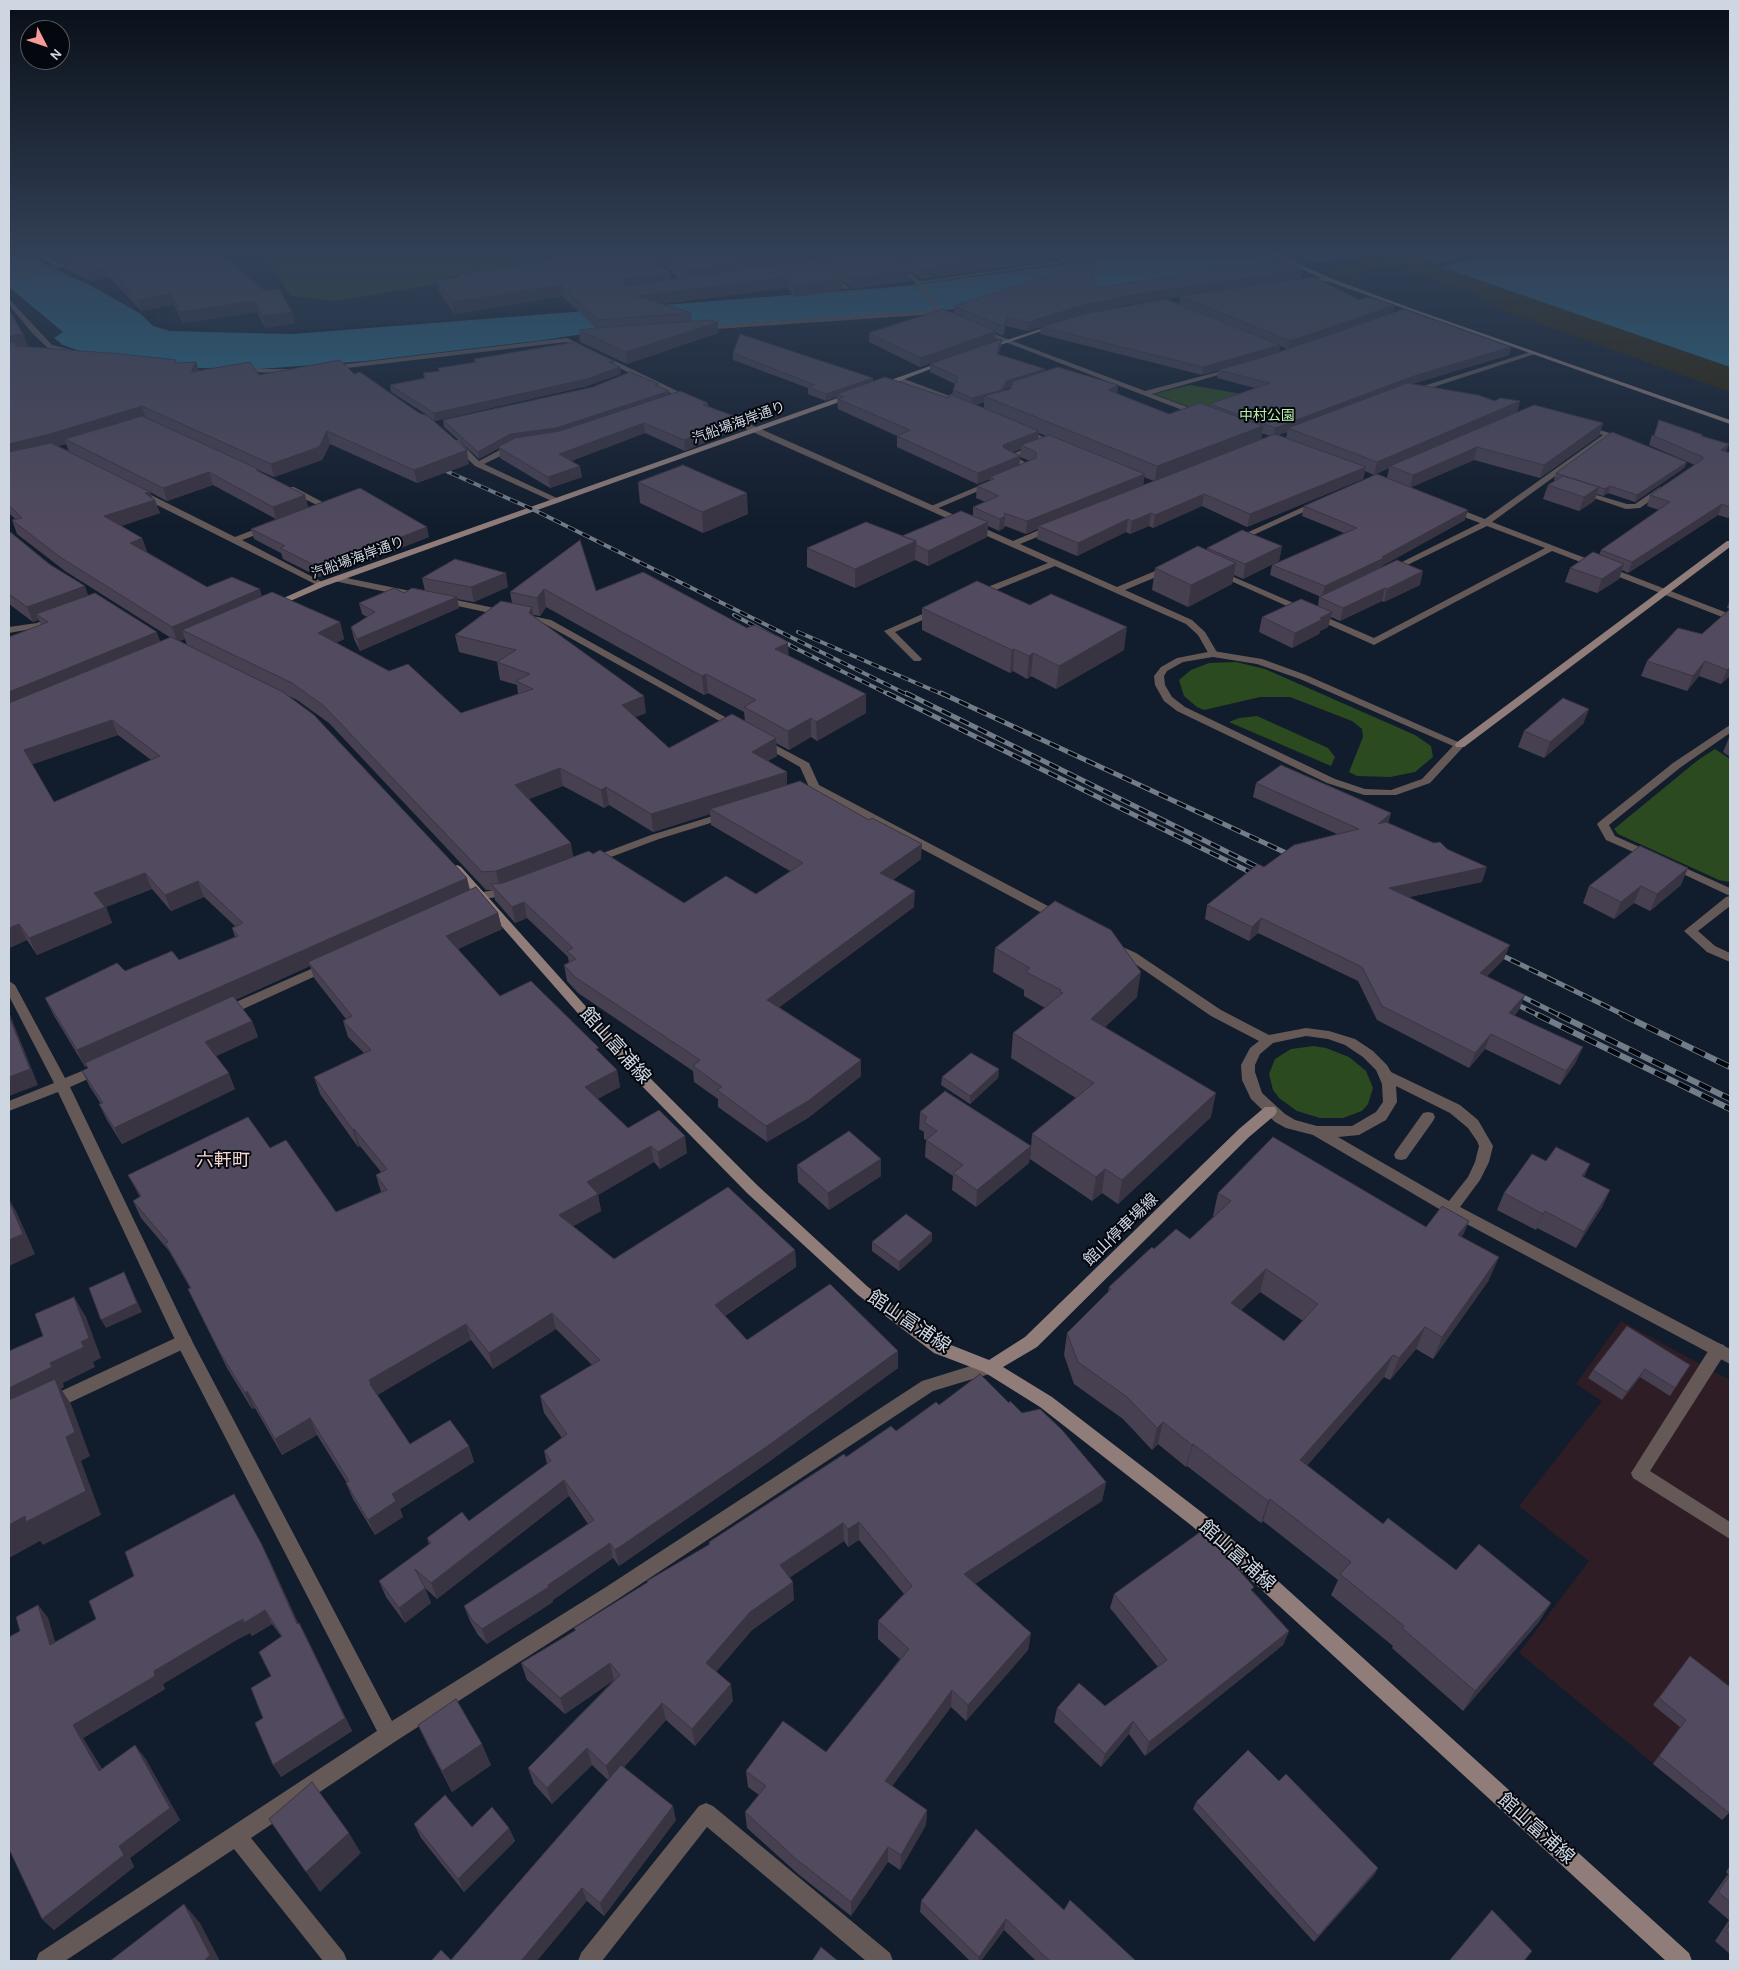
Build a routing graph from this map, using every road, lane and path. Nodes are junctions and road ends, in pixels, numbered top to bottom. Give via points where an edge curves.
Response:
1 (44, 346) edge
2 (516, 346) edge
3 (579, 346) edge
4 (991, 346) edge
5 (1017, 346) edge
6 (1513, 346) edge
7 (980, 350) edge
8 (1533, 353) junction
9 (82, 354) edge
10 (956, 358) edge
11 (344, 366) junction
12 (1244, 367) edge
13 (318, 369) edge
14 (1080, 369) junction
15 (300, 370) edge
16 (230, 371) edge
17 (352, 372) edge
18 (1071, 372) edge
19 (636, 373) junction
20 (626, 378) edge
21 (899, 378) junction
22 (873, 388) edge
23 (864, 391) edge
24 (1407, 393) junction
25 (1144, 394) junction
26 (1398, 396) edge
27 (1426, 396) edge
28 (685, 397) junction
29 (676, 400) edge
30 (958, 403) edge
31 (702, 405) edge
32 (720, 414) edge
33 (1208, 418) edge
34 (1730, 422) edge
35 (1576, 424) edge
36 (1014, 427) edge
37 (757, 430) junction
38 (1609, 434) junction
39 (450, 437) edge
40 (1617, 438) edge
41 (1050, 442) junction
42 (523, 444) edge
43 (1058, 445) edge
44 (478, 464) junction
45 (1013, 475) edge
46 (995, 482) edge
47 (1546, 482) junction
48 (1555, 484) edge
49 (1670, 484) edge
50 (281, 485) edge
51 (1572, 490) edge
52 (137, 491) edge
53 (1330, 499) edge
54 (557, 500) junction
55 (1440, 504) edge
56 (934, 508) junction
57 (308, 512) edge
58 (281, 523) edge
59 (1487, 523) junction
60 (1060, 524) edge
61 (235, 540) junction
62 (1015, 543) junction
63 (1730, 543) edge
64 (1224, 545) edge
65 (1552, 548) junction
66 (1057, 562) junction
67 (1180, 564) edge
68 (1206, 568) edge
69 (1384, 573) edge
70 (337, 579) junction
71 (322, 584) junction
72 (1118, 590) junction
73 (1664, 590) junction
74 (969, 598) edge
75 (942, 609) edge
76 (259, 611) edge
77 (65, 615) edge
78 (1730, 618) edge
79 (9, 630) edge
80 (1213, 654) junction
81 (917, 659) dead end
82 (1730, 728) edge
83 (1460, 745) junction
84 (739, 810) edge
85 (450, 861) edge
86 (583, 864) edge
87 (520, 887) edge
88 (1730, 892) edge
89 (482, 896) junction
90 (1730, 900) edge
91 (456, 908) edge
92 (1070, 923) edge
93 (1105, 942) edge
94 (1730, 958) edge
95 (339, 960) edge
96 (9, 985) edge
97 (214, 1017) edge
98 (1268, 1040) junction
99 (107, 1065) edge
100 (1387, 1076) junction
101 (62, 1085) junction
102 (9, 1106) edge
103 (1270, 1111) junction
104 (1428, 1117) dead end
105 (1316, 1131) junction
106 (1402, 1155) dead end
107 (1451, 1209) junction
108 (184, 1341) junction
109 (1724, 1353) edge
110 (990, 1367) junction
111 (35, 1411) edge
112 (1730, 1531) edge
113 (389, 1734) junction
114 (236, 1835) junction
115 (47, 1961) edge
116 (336, 1961) edge
117 (589, 1961) edge
118 (882, 1961) edge
119 (1681, 1961) edge

1 - 9 street
2 - 11 street
3 - 19 street
4 - 7 street
5 - 14 street
6 - 8 street
8 - 24 street
8 - 34 street
10 - 21 street
11 - 13 street
11 - 17 street
12 - 25 street
14 - 18 street
14 - 25 street
15 - 16 street
19 - 20 street
19 - 28 street
21 - 22 street
21 - 30 street
23 - 37 street, 汽船場海岸通り
24 - 26 street
24 - 27 street
25 - 33 street
28 - 29 street
28 - 31 street
32 - 37 street
35 - 38 street
36 - 41 street
37 - 54 street, 汽船場海岸通り
37 - 56 street
38 - 40 street
38 - 47 street
39 - 44 street
41 - 43 street
41 - 45 street via 1008,458 1031,467
42 - 44 street via 514,445
44 - 54 street
46 - 56 street
47 - 48 street
47 - 59 street
49 - 51 street via 1632,507
50 - 57 street via 326,506
52 - 61 street
53 - 64 street
54 - 70 street, 汽船場海岸通り
55 - 59 street
56 - 62 street
58 - 61 street
59 - 65 street
59 - 69 street
60 - 62 street
61 - 71 street
62 - 66 street
63 - 73 street
65 - 68 street via 1374,642 1309,608
65 - 73 street
66 - 72 street
66 - 74 street
67 - 72 street
70 - 71 street, 汽船場海岸通り
70 - 92 street via 548,622 805,766 810,788
71 - 76 street, 汽船場海岸通り
72 - 80 street via 1189,622 1202,634
73 - 78 street
73 - 83 street
75 - 81 street via 889,630
77 - 79 street via 39,625
80 - 83 street via 1259,661
80 - 83 street via 1193,656 1164,669 1158,676 1168,699 1181,709 1331,781 1364,792 1392,793 1426,781
82 - 88 street via 1603,824 1610,838
84 - 86 street
85 - 89 street, 館山富浦線
87 - 89 street via 502,894
89 - 91 street
89 - 110 street, 館山富浦線 via 645,1081 752,1189 863,1291 940,1348
90 - 94 street via 1690,931 1711,949
93 - 98 street via 1132,956 1216,1013
95 - 97 street
96 - 101 street
98 - 100 street via 1306,1032 1339,1038 1368,1054
98 - 103 street via 1255,1051 1248,1072 1256,1096
99 - 101 street
100 - 105 street via 1390,1102 1381,1116 1354,1130
100 - 107 street via 1455,1109 1473,1124 1484,1139 1486,1146 1482,1162
101 - 102 street
101 - 108 street
103 - 105 street via 1291,1124
103 - 110 street, 館山停車場線 via 1031,1342
104 - 106 street
105 - 107 street
107 - 109 street
108 - 111 street
108 - 113 street
109 - 112 street via 1638,1472
110 - 113 street via 928,1386 620,1588
110 - 119 street, 館山富浦線 via 1046,1402 1198,1520
113 - 114 street
114 - 115 street
114 - 116 street
117 - 118 street via 706,1812

